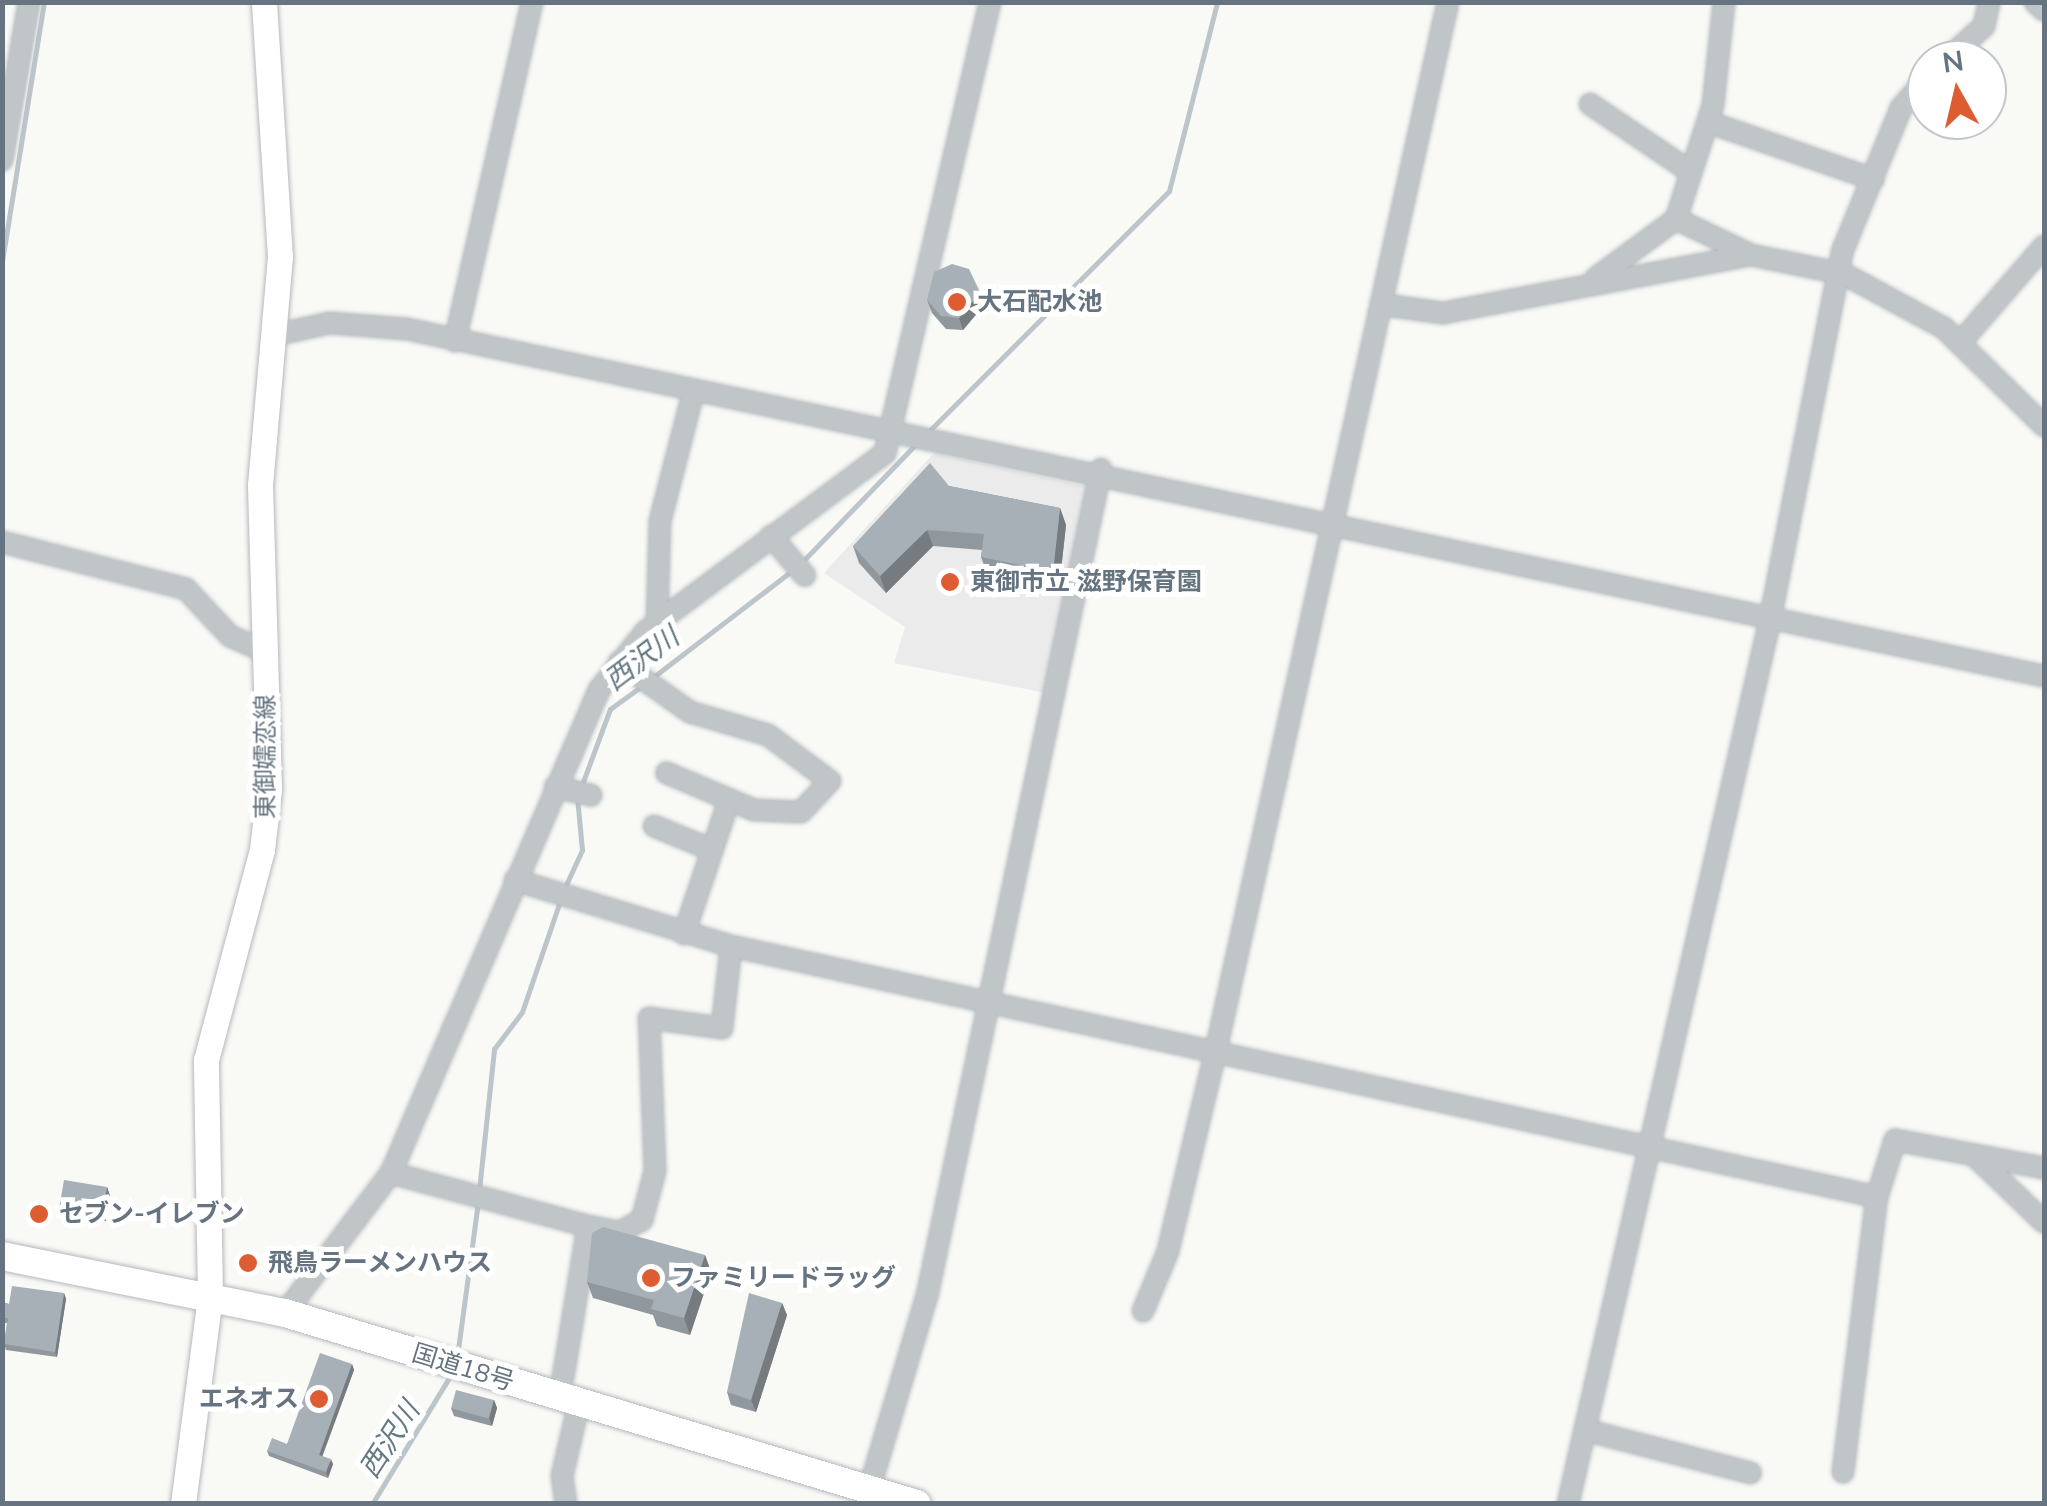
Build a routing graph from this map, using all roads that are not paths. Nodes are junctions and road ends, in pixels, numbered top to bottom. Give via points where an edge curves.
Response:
1 (28, 2) edge
2 (264, 2) edge
3 (532, 2) edge
4 (990, 2) edge
5 (1448, 2) edge
6 (1724, 2) edge
7 (1989, 2) edge
8 (2035, 2) edge
9 (2044, 10) edge
10 (1968, 40) edge
11 (1907, 101) edge
12 (1590, 104) dead end
13 (1708, 122) junction
14 (2, 160) edge
15 (1691, 172) junction
16 (1873, 179) junction
17 (1676, 219) junction
18 (2044, 246) edge
19 (1751, 254) junction
20 (1844, 274) junction
21 (1592, 281) junction
22 (1384, 305) junction
23 (280, 334) junction
24 (455, 341) junction
25 (1960, 344) junction
26 (694, 390) junction
27 (2044, 426) edge
28 (901, 432) junction
29 (1101, 469) junction
30 (1336, 528) junction
31 (771, 536) junction
32 (2, 542) edge
33 (805, 576) dead end
34 (1770, 620) junction
35 (657, 622) junction
36 (264, 650) junction
37 (619, 662) junction
38 (2044, 676) edge
39 (667, 772) dead end
40 (561, 788) junction
41 (591, 795) dead end
42 (730, 800) junction
43 (654, 826) dead end
44 (708, 848) junction
45 (515, 880) junction
46 (684, 934) junction
47 (731, 946) junction
48 (994, 1001) junction
49 (1216, 1050) junction
50 (1653, 1147) junction
51 (1978, 1158) junction
52 (2044, 1168) edge
53 (391, 1172) junction
54 (1877, 1197) junction
55 (2044, 1222) edge
56 (588, 1226) junction
57 (2, 1256) edge
58 (210, 1295) junction
59 (1143, 1311) dead end
60 (285, 1314) junction
61 (562, 1378) dead end
62 (579, 1404) junction
63 (1585, 1430) junction
64 (1843, 1472) dead end
65 (1752, 1473) dead end
66 (869, 1490) junction
67 (183, 1504) edge
68 (566, 1504) edge
69 (918, 1504) edge
70 (1568, 1504) edge

1 - 14 street
2 - 23 main road, 東御嬬恋線
3 - 24 street
4 - 28 street
5 - 22 street
6 - 13 street
7 - 10 street via 1984,26
8 - 9 street
11 - 16 street
12 - 15 street
13 - 15 street
13 - 16 street
15 - 17 street
16 - 20 street via 1842,252
17 - 19 street
17 - 21 street
18 - 25 street
19 - 20 street
19 - 21 street
20 - 25 street
20 - 34 street
21 - 22 street via 1443,314
22 - 30 street
23 - 24 street via 330,323
23 - 36 main road, 東御嬬恋線 via 262,445
24 - 26 street
25 - 27 street
26 - 28 street
26 - 35 street via 660,522
28 - 29 street
28 - 31 street via 885,453
29 - 30 street
29 - 48 street
30 - 34 street
30 - 49 street
31 - 33 street
31 - 35 street
32 - 36 street via 186,589 230,636
34 - 38 street
34 - 50 street
35 - 37 street
36 - 58 main road, 東御嬬恋線 via 268,816 206,1060
37 - 40 street
37 - 42 street via 690,712 768,735 830,781 801,812
39 - 42 street
40 - 41 street
40 - 45 street
42 - 44 street
43 - 44 street
44 - 46 street
45 - 46 street via 571,904
45 - 53 street
46 - 47 street
47 - 48 street
47 - 56 street via 722,1028 649,1018 655,1171 642,1220 620,1232
48 - 49 street
48 - 66 street via 927,1296
49 - 50 street
49 - 59 street via 1168,1251
50 - 54 street
50 - 63 street
51 - 52 street
51 - 54 street via 1904,1136
51 - 55 street
53 - 56 street
53 - 60 street
54 - 64 street
56 - 61 street
57 - 58 highway, 国道18号
58 - 60 highway, 国道18号
58 - 67 main road, 東御嬬恋線
60 - 62 highway, 国道18号
62 - 66 highway, 国道18号
62 - 68 street via 562,1476
63 - 65 street
63 - 70 street
66 - 69 highway, 国道18号

